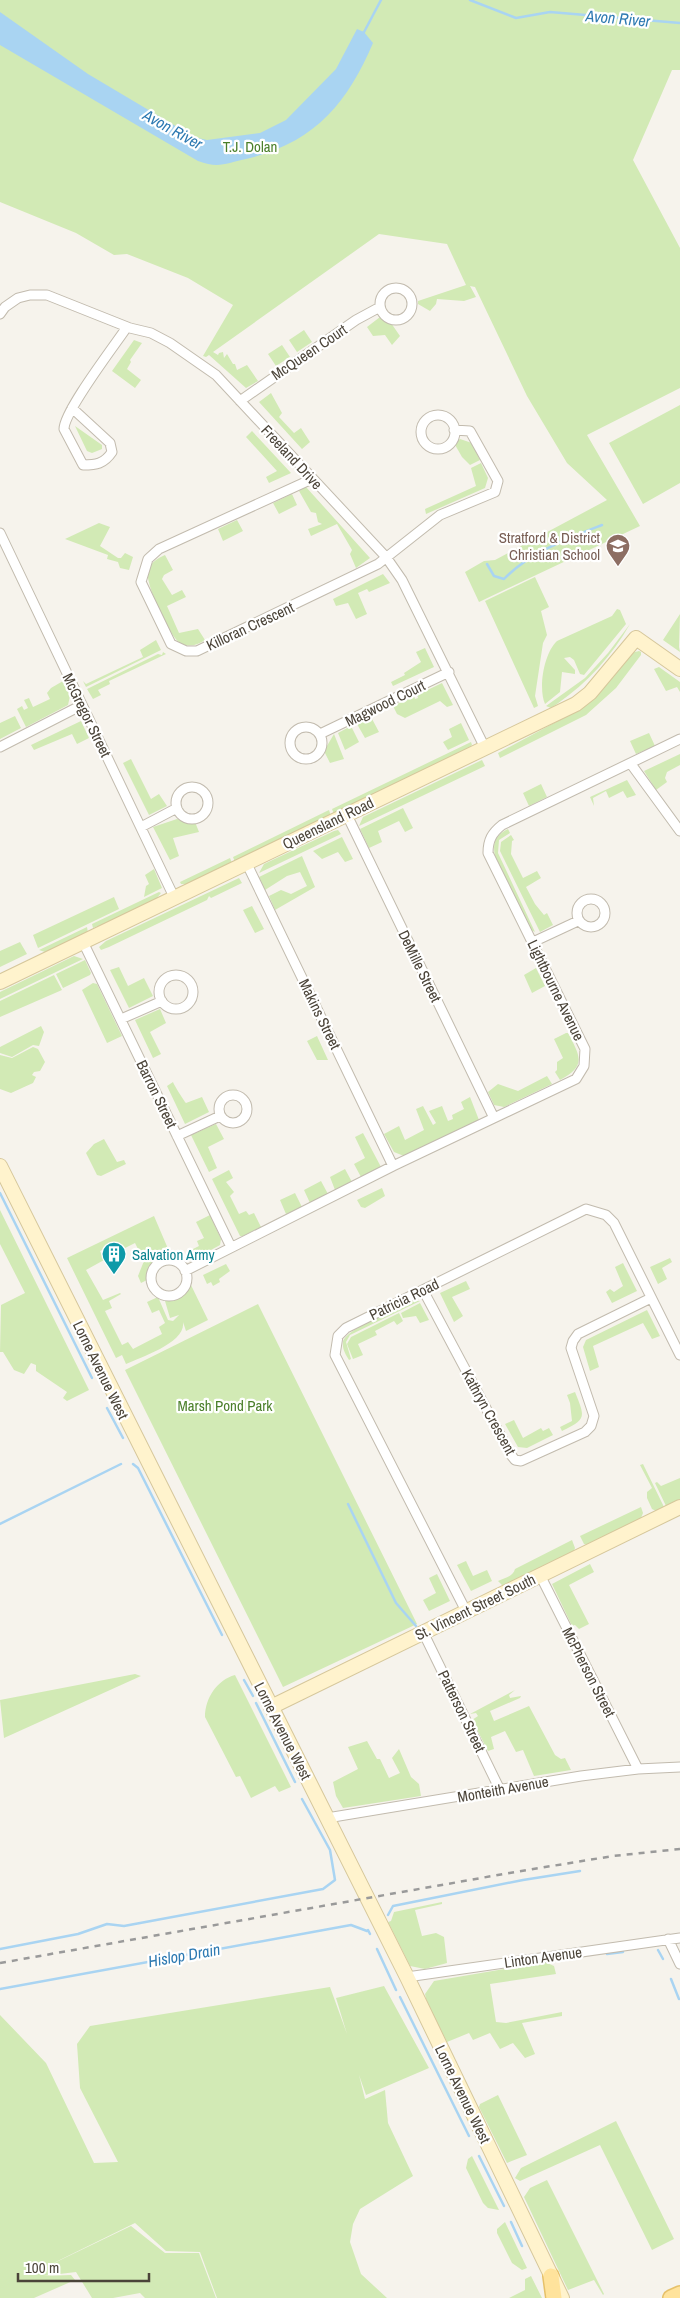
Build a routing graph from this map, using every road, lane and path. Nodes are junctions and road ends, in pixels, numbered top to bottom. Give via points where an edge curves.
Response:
1 (380, 307) dead end
2 (0, 314) edge
3 (127, 326) junction
4 (240, 401) junction
5 (72, 408) junction
6 (454, 430) dead end
7 (312, 478) junction
8 (0, 533) edge
9 (386, 557) junction
10 (680, 669) edge
11 (449, 672) junction
12 (82, 705) junction
13 (320, 734) dead end
14 (680, 739) edge
15 (0, 747) edge
16 (485, 748) junction
17 (631, 764) junction
18 (177, 808) dead end
19 (346, 814) junction
20 (140, 827) junction
21 (680, 832) edge
22 (246, 862) junction
23 (174, 897) junction
24 (578, 921) dead end
25 (83, 942) junction
26 (532, 942) junction
27 (0, 982) edge
28 (162, 1001) dead end
29 (121, 1020) junction
30 (220, 1116) dead end
31 (494, 1118) junction
32 (177, 1136) junction
33 (0, 1166) edge
34 (393, 1166) junction
35 (231, 1247) junction
36 (185, 1271) junction
37 (423, 1290) junction
38 (651, 1298) junction
39 (680, 1355) edge
40 (680, 1507) edge
41 (540, 1575) junction
42 (466, 1611) junction
43 (423, 1632) junction
44 (271, 1707) junction
45 (680, 1767) edge
46 (638, 1769) junction
47 (500, 1790) junction
48 (327, 1818) junction
49 (680, 1938) edge
50 (668, 1939) junction
51 (680, 1964) edge
52 (406, 1977) junction
53 (551, 2276) junction
54 (680, 2294) edge
55 (554, 2298) edge
56 (562, 2298) edge
57 (671, 2298) edge

1 - 4 street, McQueen Court via 356,320
2 - 3 street, Freeland Drive via 18,298 30,294 47,295
3 - 4 street, Freeland Drive via 170,343 209,370
3 - 5 street
4 - 7 street, Freeland Drive
5 - 5 street via 110,444 112,452 107,459 83,465 64,429
6 - 9 street, Killoran Crescent via 470,431 498,481 496,492 440,515
7 - 9 street, Freeland Drive
7 - 9 street, Killoran Crescent via 159,549 148,559 141,582 171,644 186,651 197,651 357,575
8 - 12 street, McGregor Street
9 - 11 street, Freeland Drive via 406,585
10 - 16 main road, Queensland Road via 636,638 590,693 576,704
11 - 13 street, Magwood Court
11 - 16 street, Freeland Drive
12 - 15 street
12 - 20 street, McGregor Street
14 - 17 street, Lightbourne Avenue
16 - 19 main road, Queensland Road
17 - 21 street
17 - 26 street, Lightbourne Avenue via 502,825 488,842 488,853
18 - 20 street
19 - 22 main road, Queensland Road
19 - 31 street, DeMille Street
20 - 23 street, McGregor Street
22 - 23 main road, Queensland Road
22 - 34 street, Makins Street
23 - 25 main road, Queensland Road
24 - 26 street
25 - 27 main road, Queensland Road
25 - 29 street, Barron Street
26 - 31 street, Lightbourne Avenue via 585,1049 585,1060 576,1079
28 - 29 street
29 - 32 street, Barron Street
30 - 32 street
31 - 34 street, Lightbourne Avenue
32 - 35 street, Barron Street
33 - 44 main road, Lorne Avenue West
34 - 35 street, Lightbourne Avenue
35 - 36 street, Lightbourne Avenue
36 - 36 street via 174,1261 158,1263 152,1272 153,1288 163,1296 175,1296 184,1288
37 - 38 street, Patricia Road via 586,1209 606,1215 614,1223
37 - 38 street, Kathryn Crescent via 511,1455 521,1461 585,1432 591,1426 594,1416 571,1348 578,1334
37 - 42 street, Patricia Road via 346,1328 338,1336 336,1355
38 - 39 street, Patricia Road
40 - 41 main road, St. Vincent Street South
41 - 42 main road, St. Vincent Street South
41 - 46 street, McPherson Street
42 - 43 main road, St. Vincent Street South
43 - 44 main road, St. Vincent Street South
43 - 47 street, Patterson Street
44 - 48 main road, Lorne Avenue West
45 - 46 street, Monteith Avenue
46 - 47 street, Monteith Avenue
47 - 48 street, Monteith Avenue
48 - 52 main road, Lorne Avenue West
49 - 50 street, Linton Avenue
50 - 51 street
50 - 52 street, Linton Avenue
52 - 53 main road, Lorne Avenue West
53 - 55 main road
53 - 56 main road, Lorne Avenue West
54 - 57 main road

